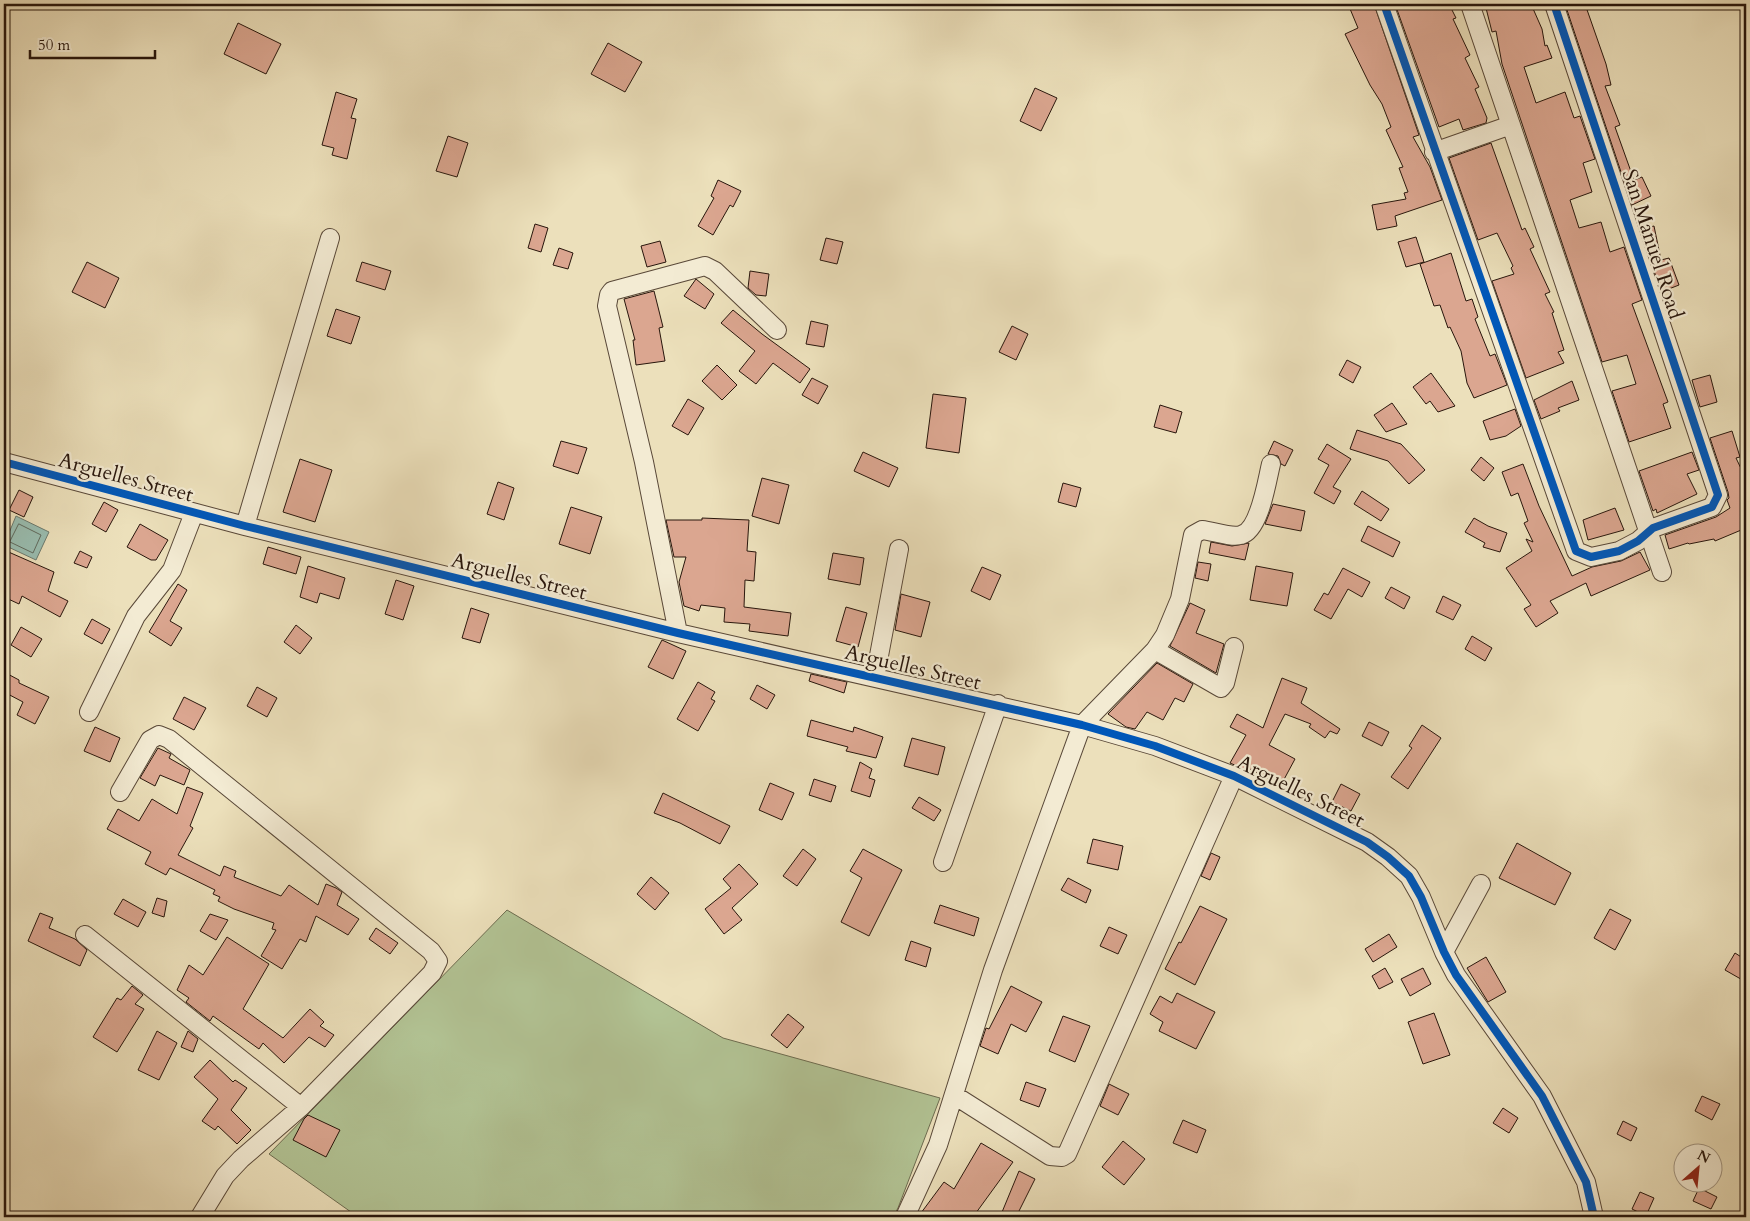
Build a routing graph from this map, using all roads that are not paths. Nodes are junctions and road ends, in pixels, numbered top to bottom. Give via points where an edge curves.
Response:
1 (1384, 4) edge
2 (1470, 4) edge
3 (1554, 4) edge
4 (1511, 125) junction
5 (1434, 152) junction
6 (330, 238) dead end
7 (777, 330) dead end
8 (4, 462) edge
9 (1271, 464) dead end
10 (194, 513) junction
11 (245, 526) junction
12 (1648, 532) junction
13 (899, 549) dead end
14 (1662, 572) dead end
15 (678, 633) junction
16 (1234, 647) dead end
17 (1154, 650) junction
18 (875, 677) junction
19 (998, 704) junction
20 (89, 712) dead end
21 (1082, 725) junction
22 (1234, 776) junction
23 (120, 792) dead end
24 (943, 862) dead end
25 (1481, 884) dead end
26 (85, 935) dead end
27 (1444, 952) junction
28 (954, 1095) junction
29 (301, 1107) junction
30 (200, 1217) edge
31 (905, 1217) edge
32 (1594, 1217) edge

1 - 5 street
2 - 4 street
3 - 12 street, San Manuel Road via 1718,495 1712,507 1661,524
4 - 5 street
4 - 12 street
5 - 12 street via 1576,551 1585,557 1619,551
6 - 11 street
7 - 15 street via 716,271 705,266 612,291 609,295 607,306 644,462
8 - 10 street, Arguelles Street
9 - 17 street via 1258,516 1248,532 1234,535 1202,530 1194,535 1174,619
10 - 11 street, Arguelles Street
10 - 20 street via 172,570 136,616
11 - 15 street, Arguelles Street
12 - 14 street
13 - 18 street
15 - 18 street, Arguelles Street
16 - 17 street via 1221,688
17 - 21 street
18 - 19 street, Arguelles Street
19 - 21 street, Arguelles Street
19 - 24 street
21 - 22 street, Arguelles Street via 1155,746
21 - 28 street via 993,970
22 - 27 street, Arguelles Street via 1367,842 1388,857 1409,876
22 - 28 street via 1067,1154 1050,1156
23 - 29 street via 154,737 159,735 169,739 436,956 436,968 432,973
25 - 27 street
26 - 29 street
27 - 32 street, Arguelles Street via 1480,1011 1542,1096 1586,1182
28 - 31 street via 938,1145
29 - 30 street via 240,1159 225,1176

